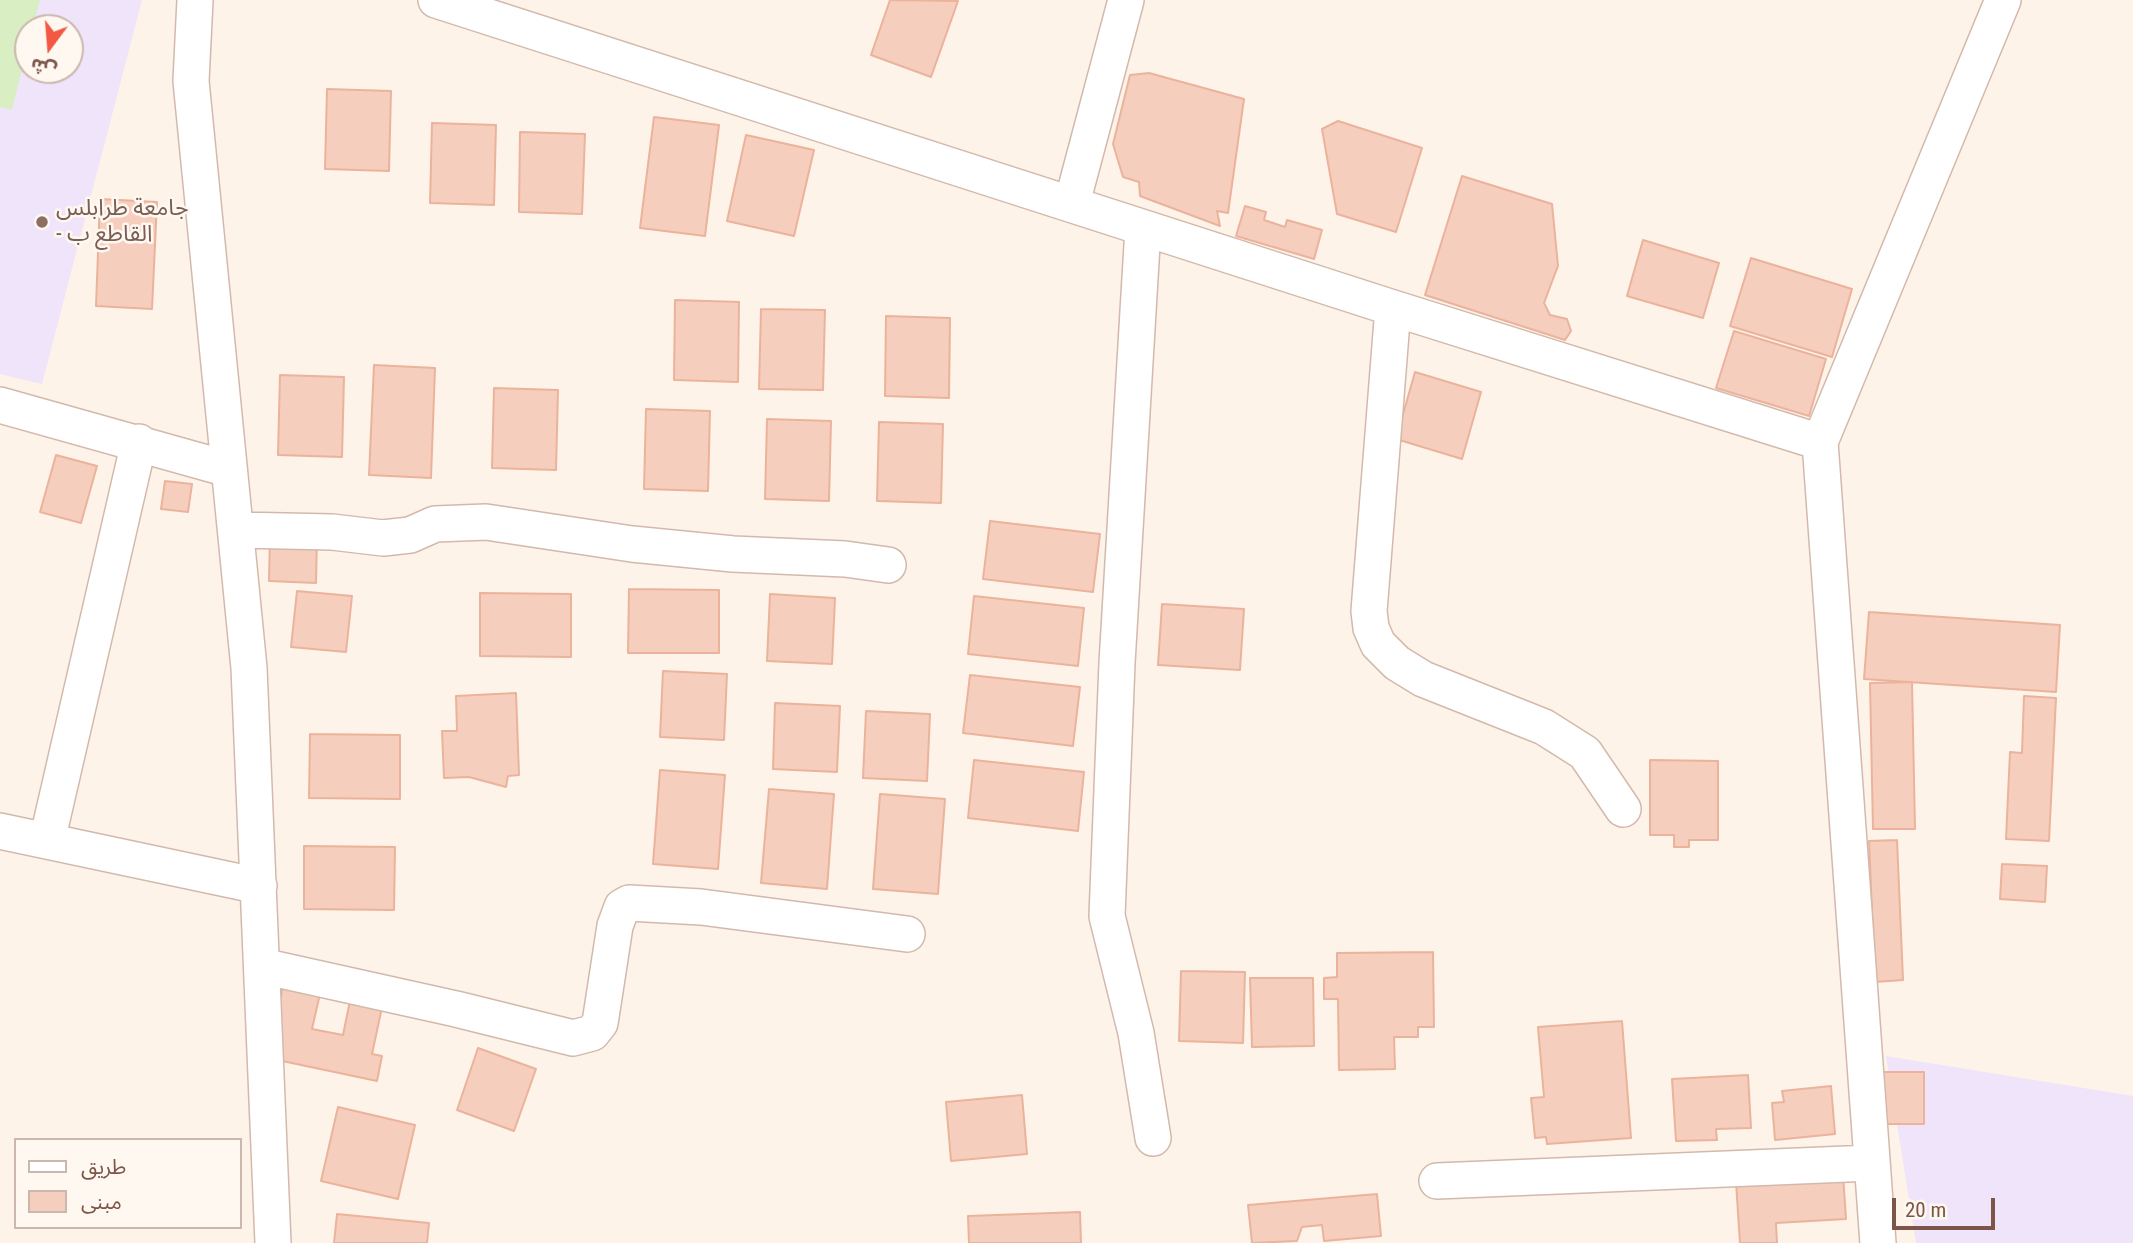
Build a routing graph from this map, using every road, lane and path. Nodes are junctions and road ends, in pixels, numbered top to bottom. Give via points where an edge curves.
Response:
1 (195, 0) edge
2 (436, 0) edge
3 (1126, 0) edge
4 (2003, 0) edge
5 (1072, 203) junction
6 (1143, 228) junction
7 (1392, 308) junction
8 (0, 405) edge
9 (139, 442) junction
10 (1820, 442) junction
11 (228, 469) junction
12 (238, 530) junction
13 (888, 565) dead end
14 (1623, 809) dead end
15 (0, 831) edge
16 (47, 841) junction
17 (260, 886) junction
18 (907, 934) dead end
19 (262, 967) junction
20 (1153, 1138) dead end
21 (1871, 1163) junction
22 (1437, 1181) dead end
23 (273, 1243) edge
24 (1878, 1243) edge

1 - 11 street via 191,80
2 - 5 street
3 - 5 street
4 - 10 street
5 - 6 street
6 - 7 street
6 - 20 street via 1117,649 1107,916 1136,1033
7 - 10 street
7 - 14 street via 1369,611 1378,644 1423,679 1544,727 1585,753
8 - 9 street
9 - 11 street
9 - 16 street
10 - 21 street
11 - 12 street
12 - 13 street via 383,538 410,535 435,524 486,522 632,544
12 - 17 street
15 - 16 street
16 - 17 street
17 - 19 street
18 - 19 street via 701,907 629,903 622,907 615,926 600,1023 592,1033 573,1038
19 - 23 street
21 - 22 street
21 - 24 street

